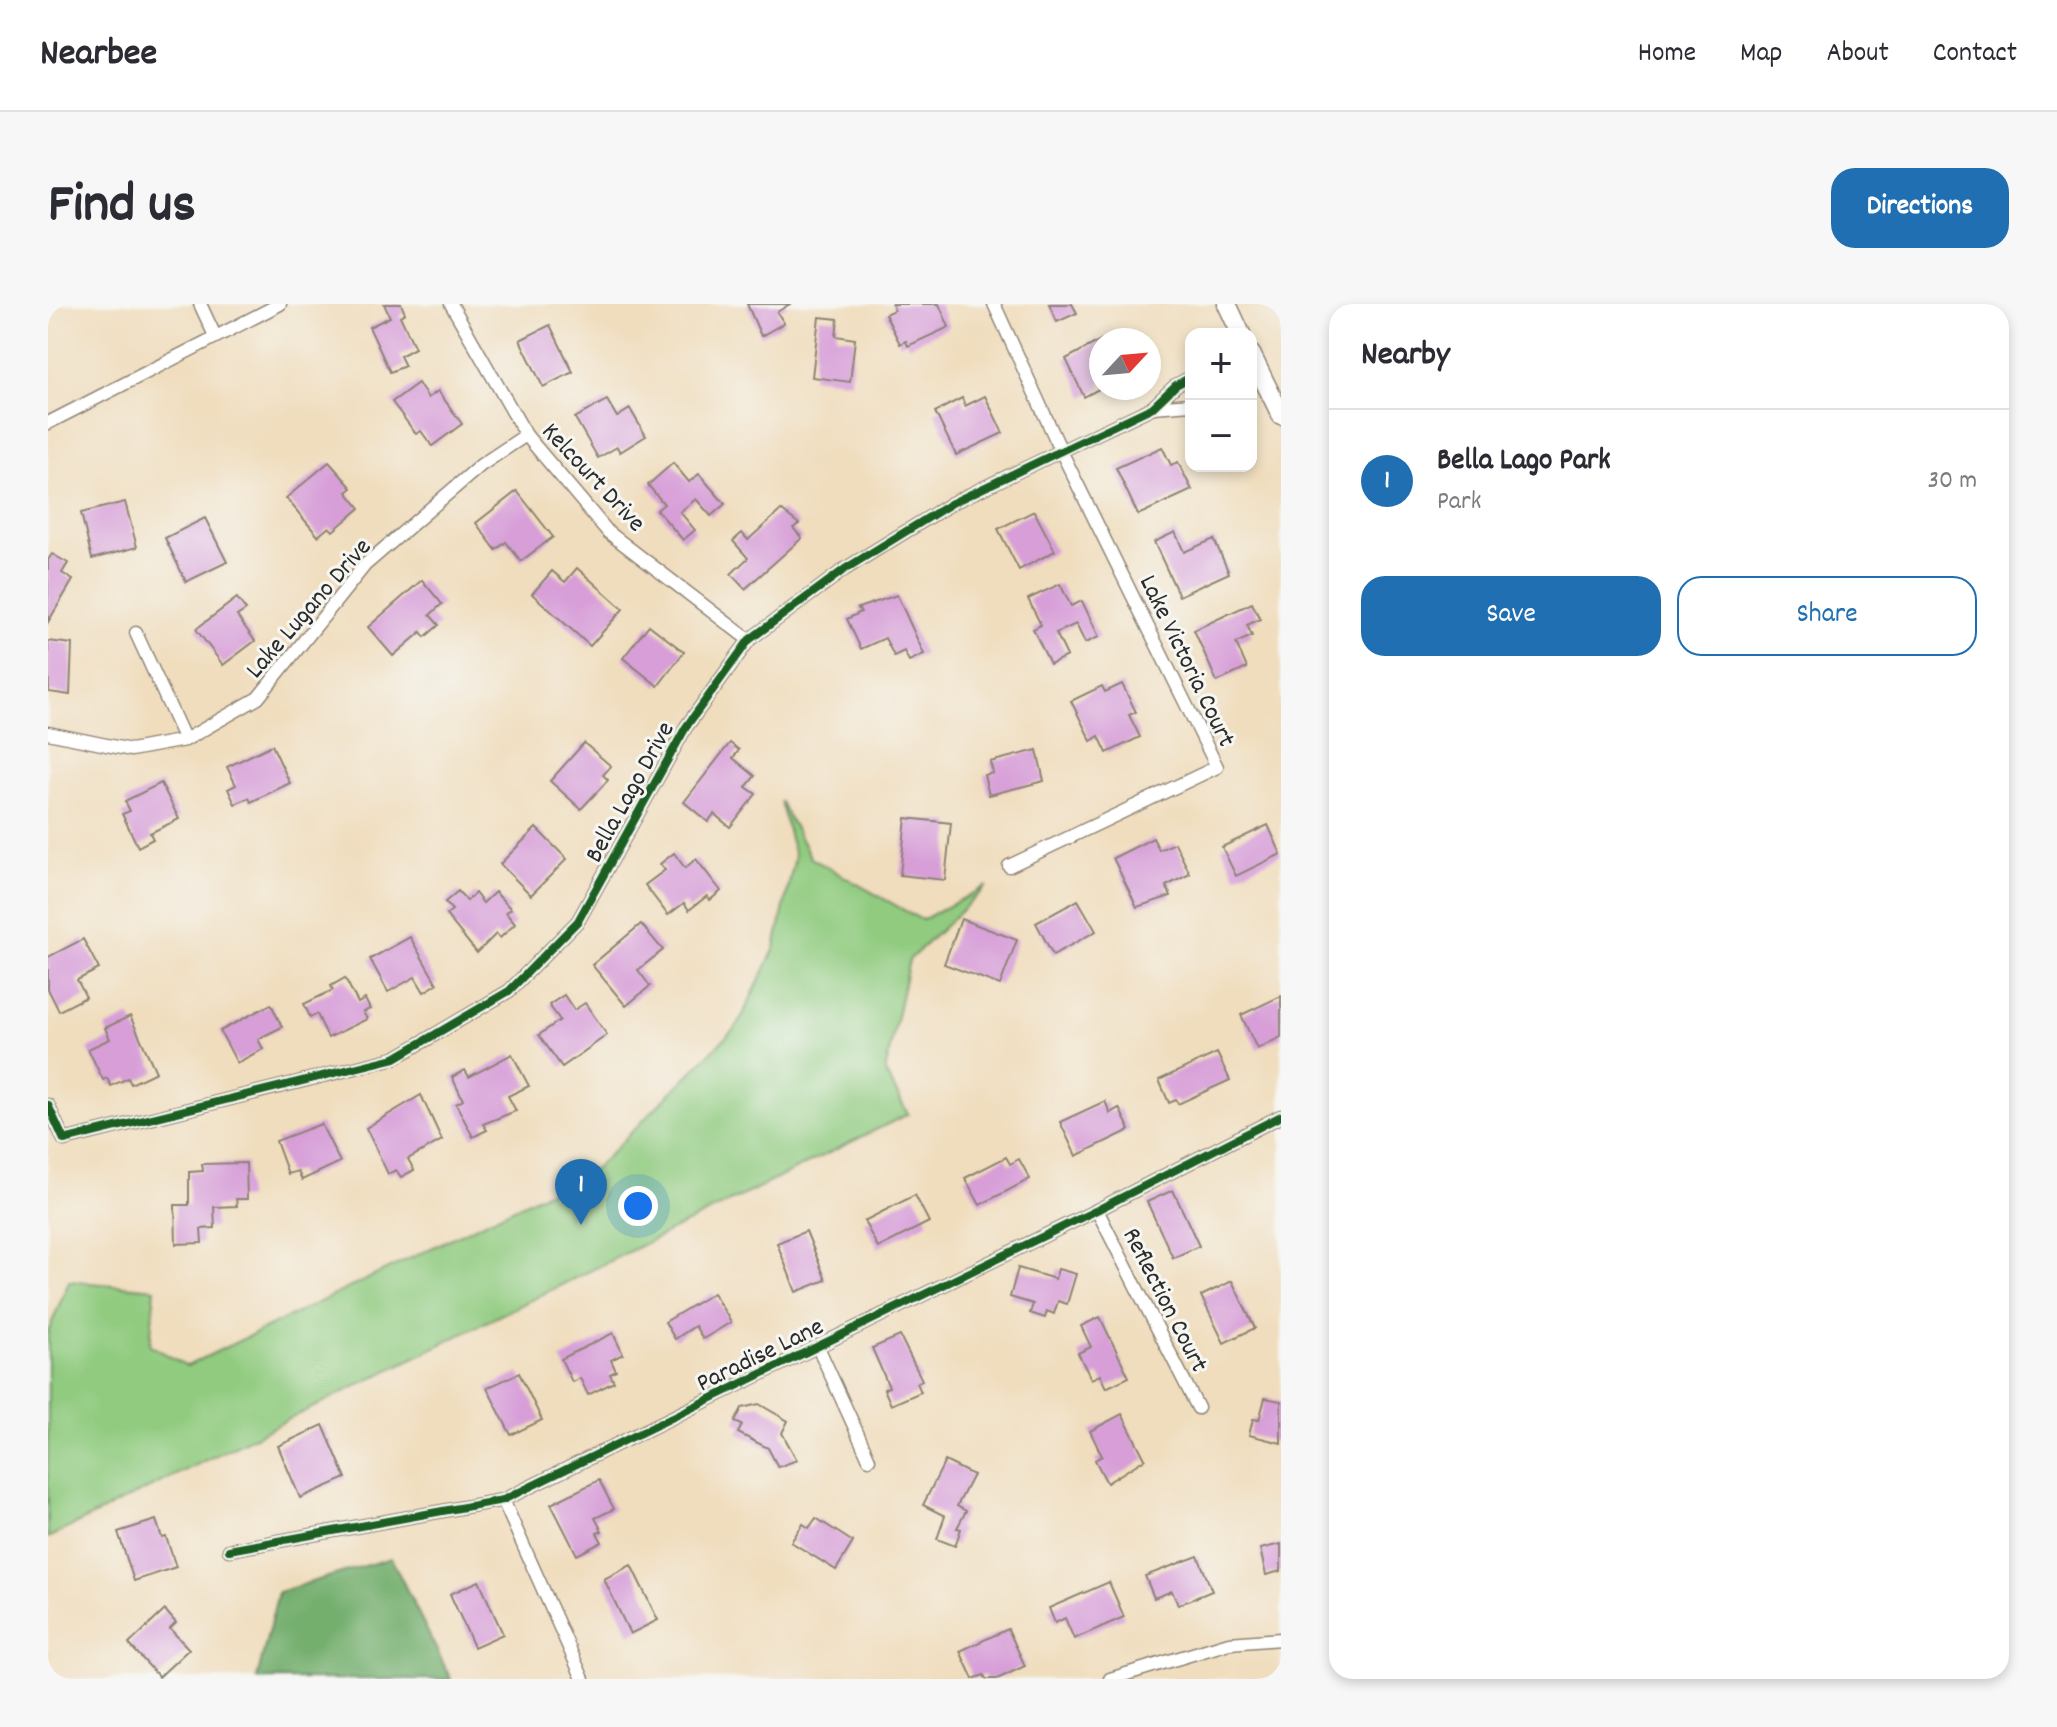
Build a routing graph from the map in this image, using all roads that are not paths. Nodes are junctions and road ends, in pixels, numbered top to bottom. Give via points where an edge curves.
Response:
1 (200, 304) edge
2 (280, 304) edge
3 (451, 304) edge
4 (994, 304) edge
5 (1227, 304) edge
6 (1238, 328) edge
7 (215, 336) junction
8 (1257, 369) edge
9 (1185, 380) edge
10 (1185, 404) edge
11 (1153, 407) junction
12 (1281, 415) edge
13 (48, 423) edge
14 (526, 435) junction
15 (1062, 453) junction
16 (136, 633) dead end
17 (749, 640) junction
18 (48, 733) edge
19 (185, 740) junction
20 (1009, 866) dead end
21 (48, 1105) edge
22 (1281, 1116) edge
23 (1097, 1210) junction
24 (818, 1347) junction
25 (1198, 1408) dead end
26 (869, 1459) dead end
27 (503, 1500) junction
28 (229, 1550) dead end
29 (1281, 1639) edge
30 (583, 1679) edge
31 (1110, 1679) edge

1 - 7 street
2 - 7 street
3 - 14 street, Kelcourt Drive
4 - 15 street
5 - 6 street
7 - 13 street
8 - 12 street
9 - 11 street, Bella Lago Drive
10 - 11 street, Bella Lago Drive
11 - 15 street, Bella Lago Drive
14 - 17 street, Kelcourt Drive via 608,532
14 - 19 street, Lake Lugano Drive via 481,465 365,565 258,698
15 - 17 street, Bella Lago Drive via 952,503 845,569
15 - 20 street, Lake Victoria Court via 1217,767
16 - 19 street
17 - 21 street, Bella Lago Drive via 686,727 578,921 509,991 395,1058 64,1140
18 - 19 street, Lake Lugano Drive via 131,750
22 - 23 street, Paradise Lane
23 - 24 street, Paradise Lane
23 - 25 street, Reflection Court
24 - 26 street
24 - 27 street, Paradise Lane
27 - 28 street, Paradise Lane
27 - 30 street
29 - 31 street via 1229,1643

